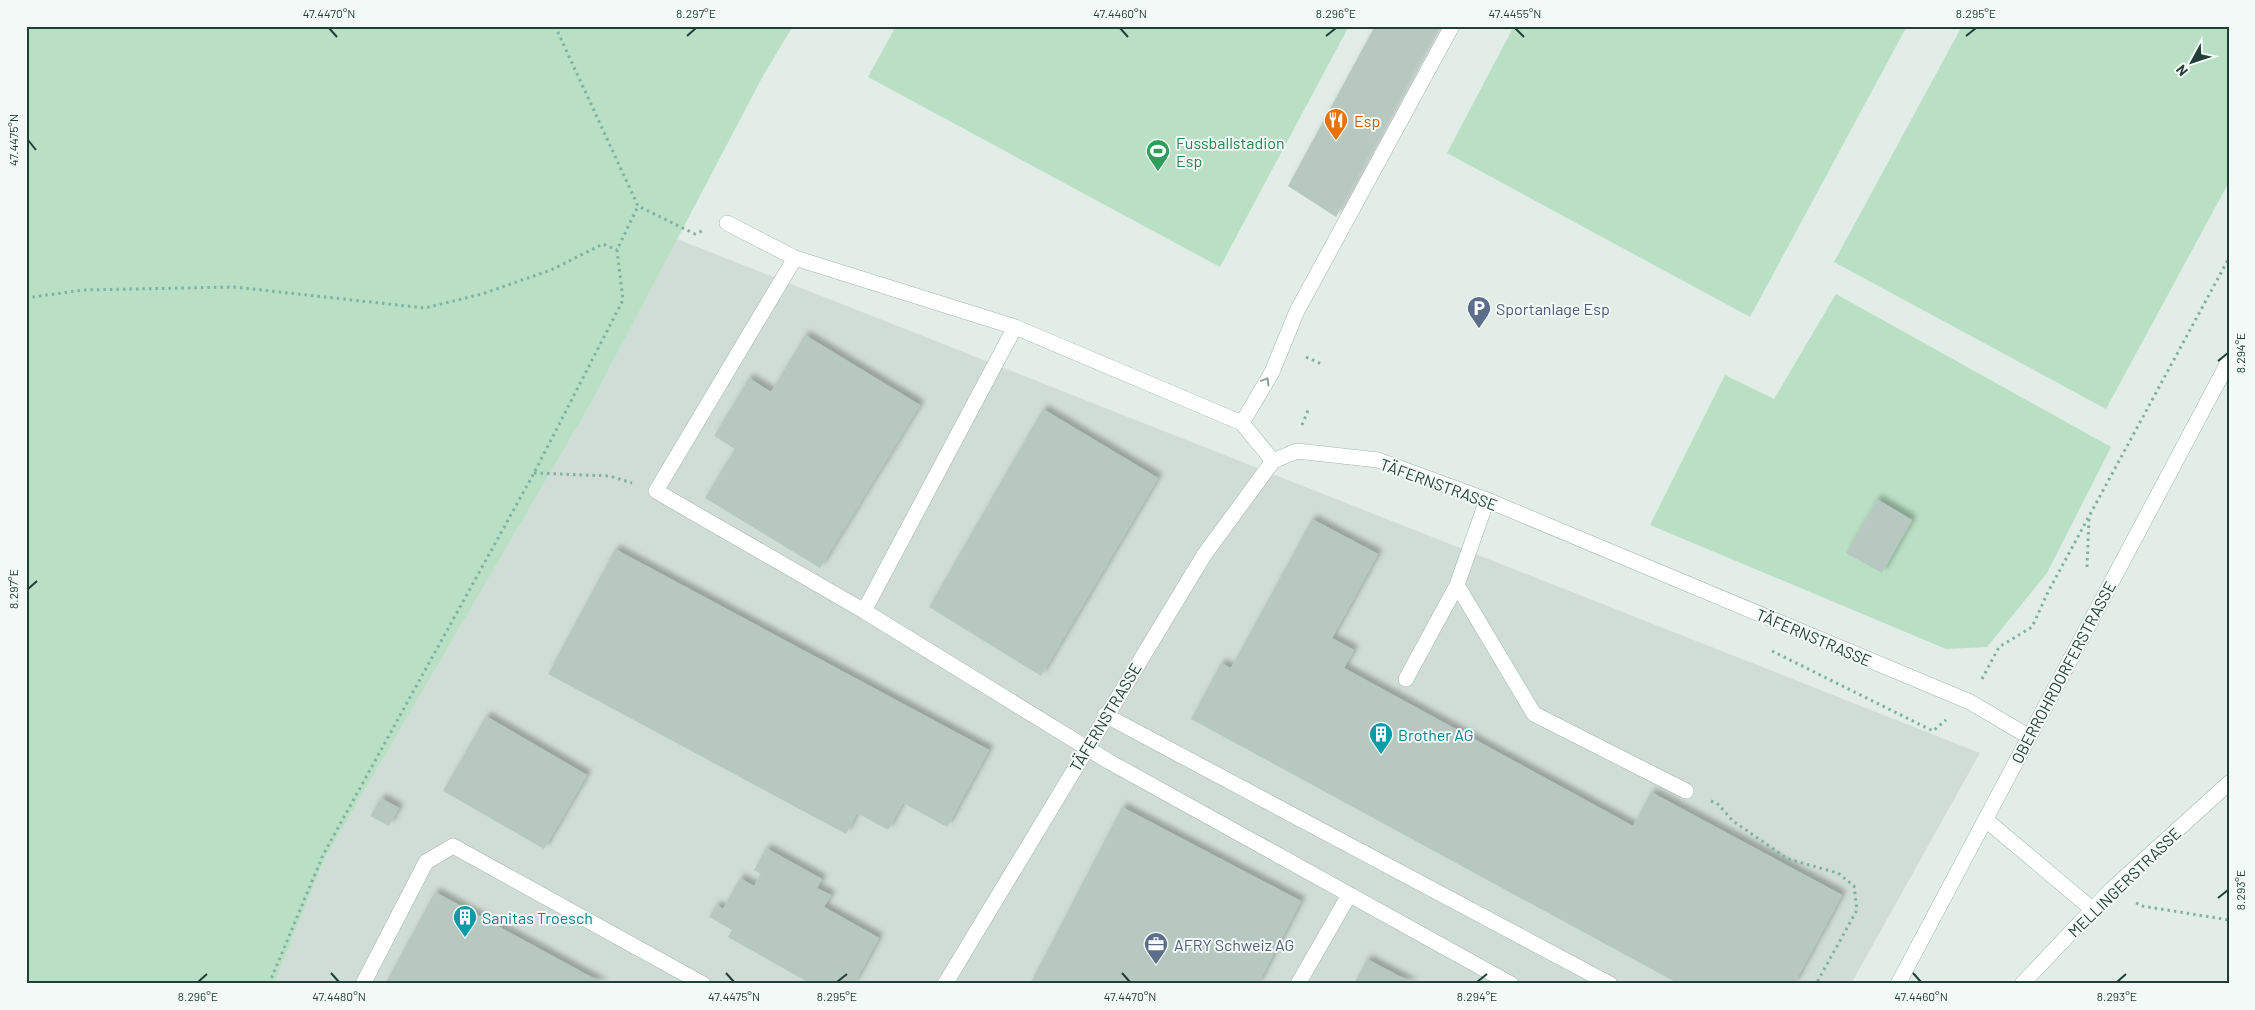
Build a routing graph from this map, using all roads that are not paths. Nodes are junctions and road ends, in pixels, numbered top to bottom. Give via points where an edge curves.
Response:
1 (1452, 26) edge
2 (726, 223) road end
3 (795, 258) junction
4 (1015, 326) junction
5 (2229, 361) edge
6 (1242, 423) junction
7 (1273, 460) junction
8 (1487, 500) junction
9 (1457, 585) junction
10 (864, 610) junction
11 (1406, 679) dead end
12 (1105, 715) junction
13 (2028, 736) junction
14 (1086, 747) junction
15 (2229, 783) edge
16 (1686, 791) road end
17 (1986, 820) junction
18 (1349, 895) junction
19 (2092, 909) junction
20 (363, 984) edge
21 (703, 984) edge
22 (945, 984) edge
23 (1298, 984) edge
24 (1511, 984) edge
25 (1610, 984) edge
26 (1898, 984) edge
27 (2022, 984) edge

6 -> 1 street via 1272,372 1297,311
2 - 3 street
3 - 4 street
3 - 10 street via 656,491
4 - 6 street
4 - 10 street
5 - 13 street, OBERROHRDORFERSTRASSE
6 - 7 street
7 - 8 street, TÄFERNSTRASSE via 1297,450 1378,460
7 - 12 street, TÄFERNSTRASSE via 1204,555
8 - 9 street
8 - 13 street, TÄFERNSTRASSE via 1970,702
9 - 11 street
9 - 16 street via 1534,714
10 - 14 street
12 - 14 street, TÄFERNSTRASSE
12 - 25 street
13 - 17 street, OBERROHRDORFERSTRASSE
14 - 18 street
14 - 22 street, TÄFERNSTRASSE
15 - 19 street, MELLINGERSTRASSE
17 - 19 street
17 - 26 street, OBERROHRDORFERSTRASSE
18 - 23 street
18 - 24 street
19 - 27 street, MELLINGERSTRASSE
20 - 21 street via 426,862 453,846

